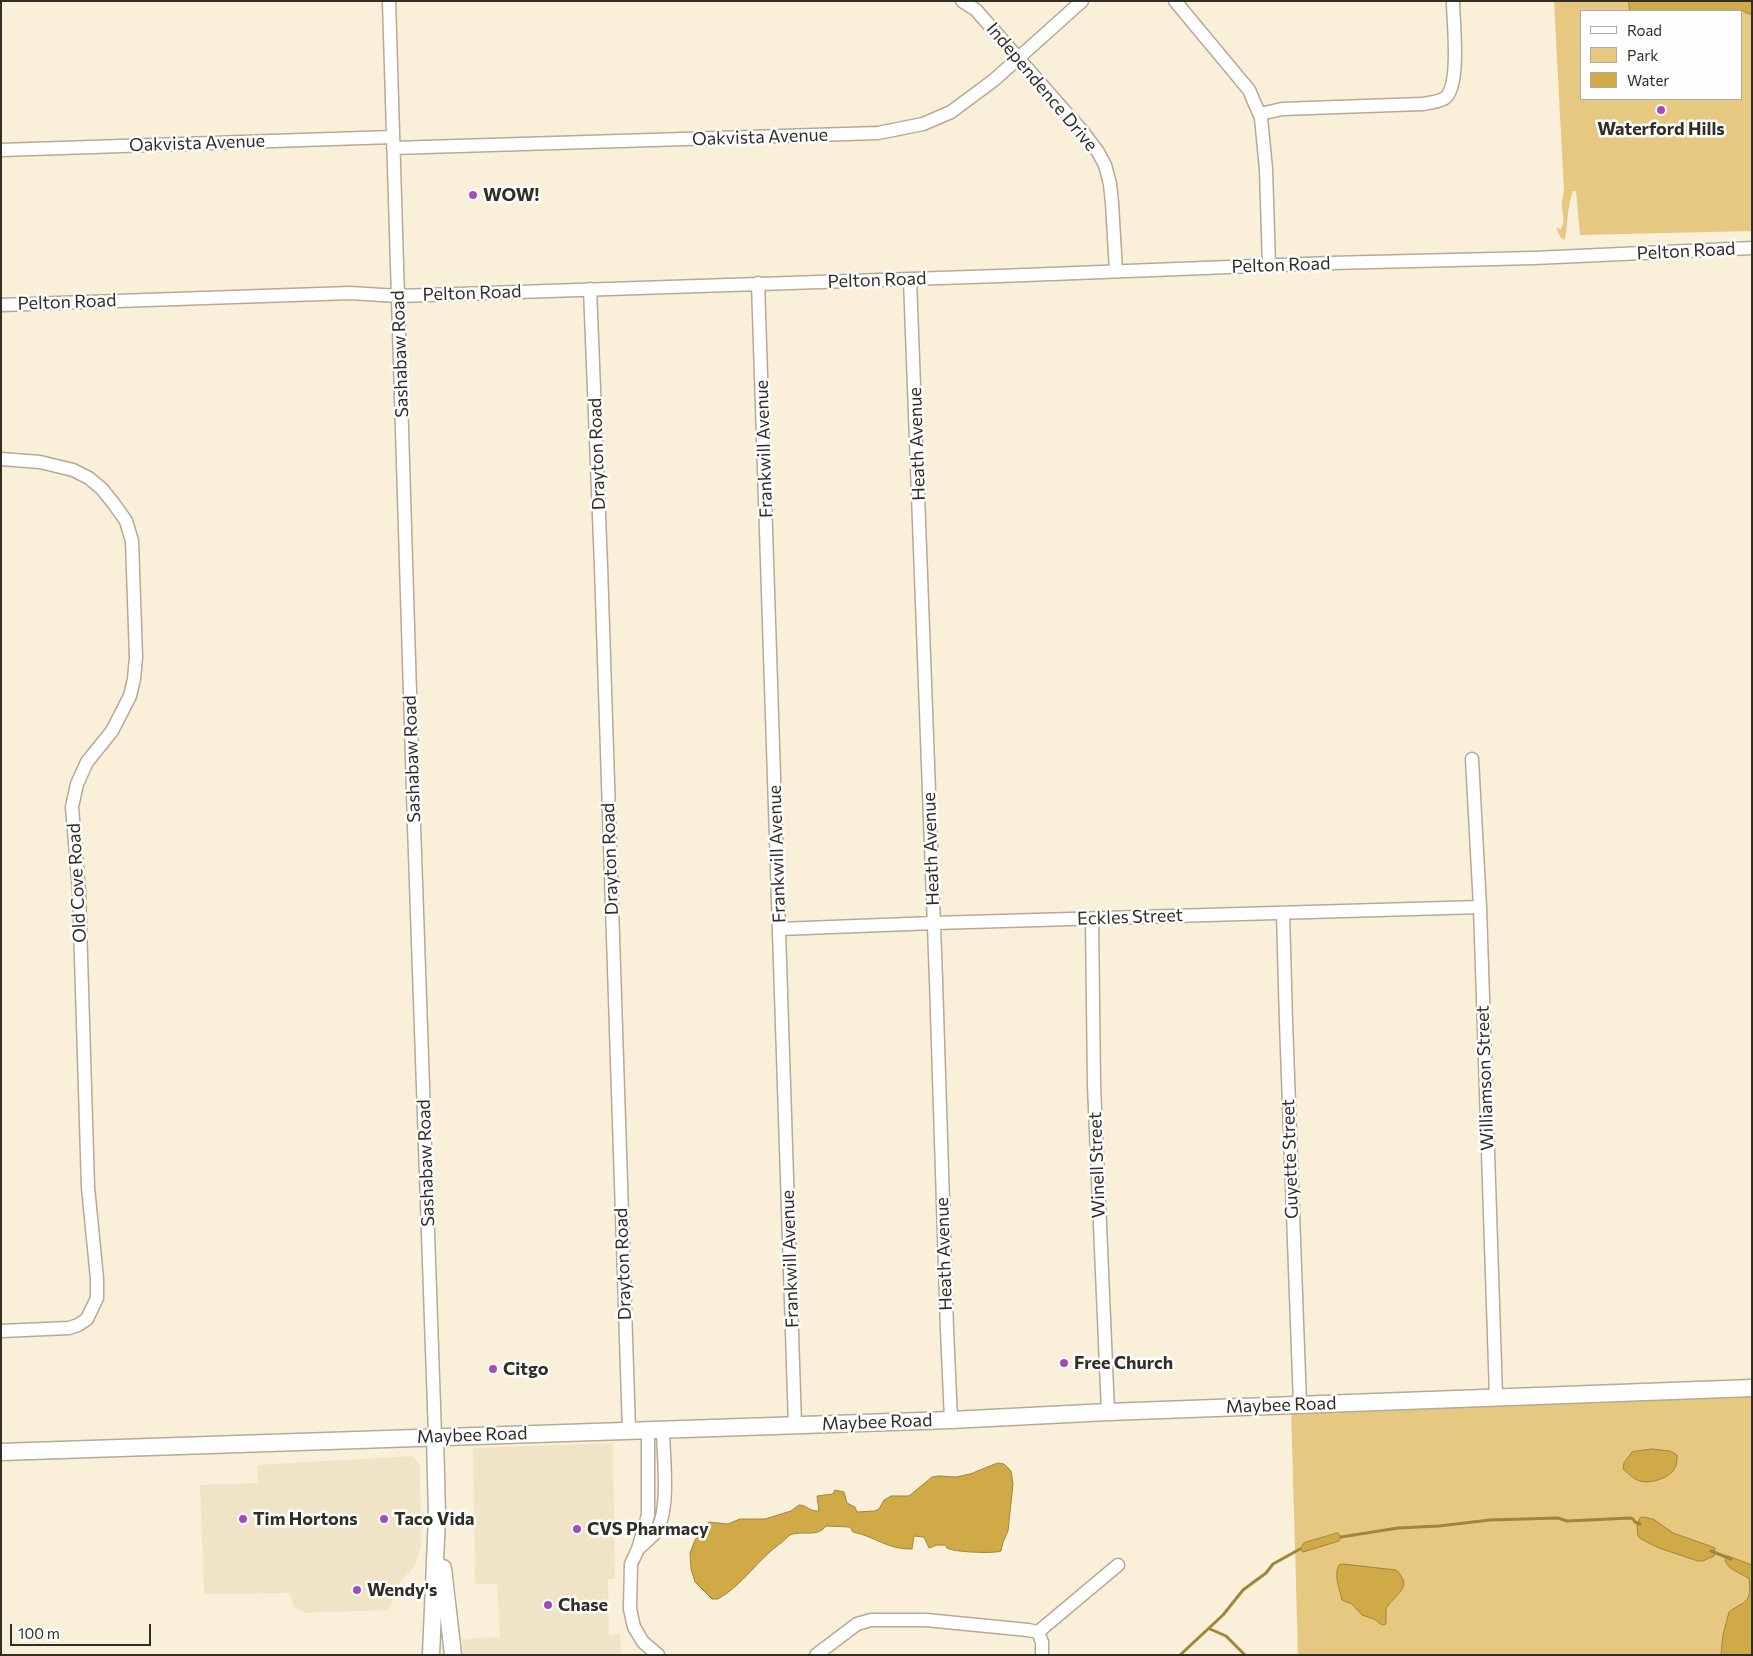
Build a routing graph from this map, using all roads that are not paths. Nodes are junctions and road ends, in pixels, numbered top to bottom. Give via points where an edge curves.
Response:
1 (389, 1) edge
2 (962, 1) edge
3 (1082, 1) edge
4 (1174, 1) edge
5 (1453, 1) edge
6 (1018, 57) junction
7 (1260, 114) junction
8 (393, 142) junction
9 (1, 150) edge
10 (1752, 248) edge
11 (1270, 266) junction
12 (1116, 271) junction
13 (910, 279) junction
14 (758, 283) junction
15 (590, 289) junction
16 (398, 296) junction
17 (1, 305) edge
18 (1, 459) edge
19 (1472, 759) dead end
20 (1480, 907) junction
21 (1283, 913) junction
22 (1092, 919) junction
23 (934, 923) junction
24 (780, 929) junction
25 (1, 1331) edge
26 (1752, 1388) edge
27 (1496, 1396) junction
28 (1300, 1404) junction
29 (1108, 1412) junction
30 (951, 1420) junction
31 (795, 1425) junction
32 (655, 1429) junction
33 (629, 1430) junction
34 (435, 1436) junction
35 (1, 1452) edge
36 (649, 1500) junction
37 (664, 1501) junction
38 (437, 1516) junction
39 (638, 1549) junction
40 (1118, 1565) dead end
41 (1038, 1632) junction
42 (431, 1655) edge
43 (453, 1655) edge
44 (658, 1655) edge
45 (816, 1655) edge
46 (1042, 1655) edge

1 - 8 street, Sashabaw Road
2 - 6 street, Independence Drive via 976,10
3 - 6 street, Oakvista Avenue
4 - 7 street via 1249,90
5 - 7 street via 1455,66 1452,85 1445,98 1429,103 1282,109
6 - 8 street, Oakvista Avenue via 994,80 951,112 923,124 885,132
6 - 12 street, Independence Drive via 1082,132 1105,165 1112,203
7 - 11 street via 1264,136
8 - 9 street, Oakvista Avenue
8 - 16 street, Sashabaw Road
10 - 11 street, Pelton Road
11 - 12 street, Pelton Road
12 - 13 street, Pelton Road
13 - 14 street, Pelton Road
13 - 23 street, Heath Avenue
14 - 15 street, Pelton Road
14 - 24 street, Frankwill Avenue
15 - 16 street, Pelton Road
15 - 33 street, Drayton Road
16 - 17 street, Pelton Road via 350,293
16 - 34 street, Sashabaw Road
18 - 25 street, Old Cove Road via 40,462 73,470 102,488 126,521 132,541 136,657 130,696 112,731 87,762 77,784 72,807 79,891 88,1186 97,1298 87,1319 78,1325
19 - 20 street, Williamson Street
20 - 21 street, Eckles Street
20 - 27 street, Williamson Street
21 - 22 street, Eckles Street
21 - 28 street, Guyette Street
22 - 23 street, Eckles Street
22 - 29 street, Winell Street via 1094,1085
23 - 24 street, Eckles Street
23 - 30 street, Heath Avenue
24 - 31 street, Frankwill Avenue
26 - 27 main road, Maybee Road
27 - 28 main road, Maybee Road
28 - 29 main road, Maybee Road
29 - 30 main road, Maybee Road
30 - 31 main road, Maybee Road
31 - 32 main road, Maybee Road
32 - 33 main road, Maybee Road
32 - 36 street
32 - 37 street
33 - 34 main road, Maybee Road
34 - 35 main road, Maybee Road
34 - 38 main road, Sashabaw Road
36 - 37 street
36 - 39 street
37 - 39 street via 657,1529
38 - 42 main road, Sashabaw Road
38 - 43 main road, Sashabaw Road
39 - 44 street via 631,1564 630,1609 634,1627 643,1642
40 - 41 street
41 - 45 street via 926,1620 871,1620 850,1628
41 - 46 street

